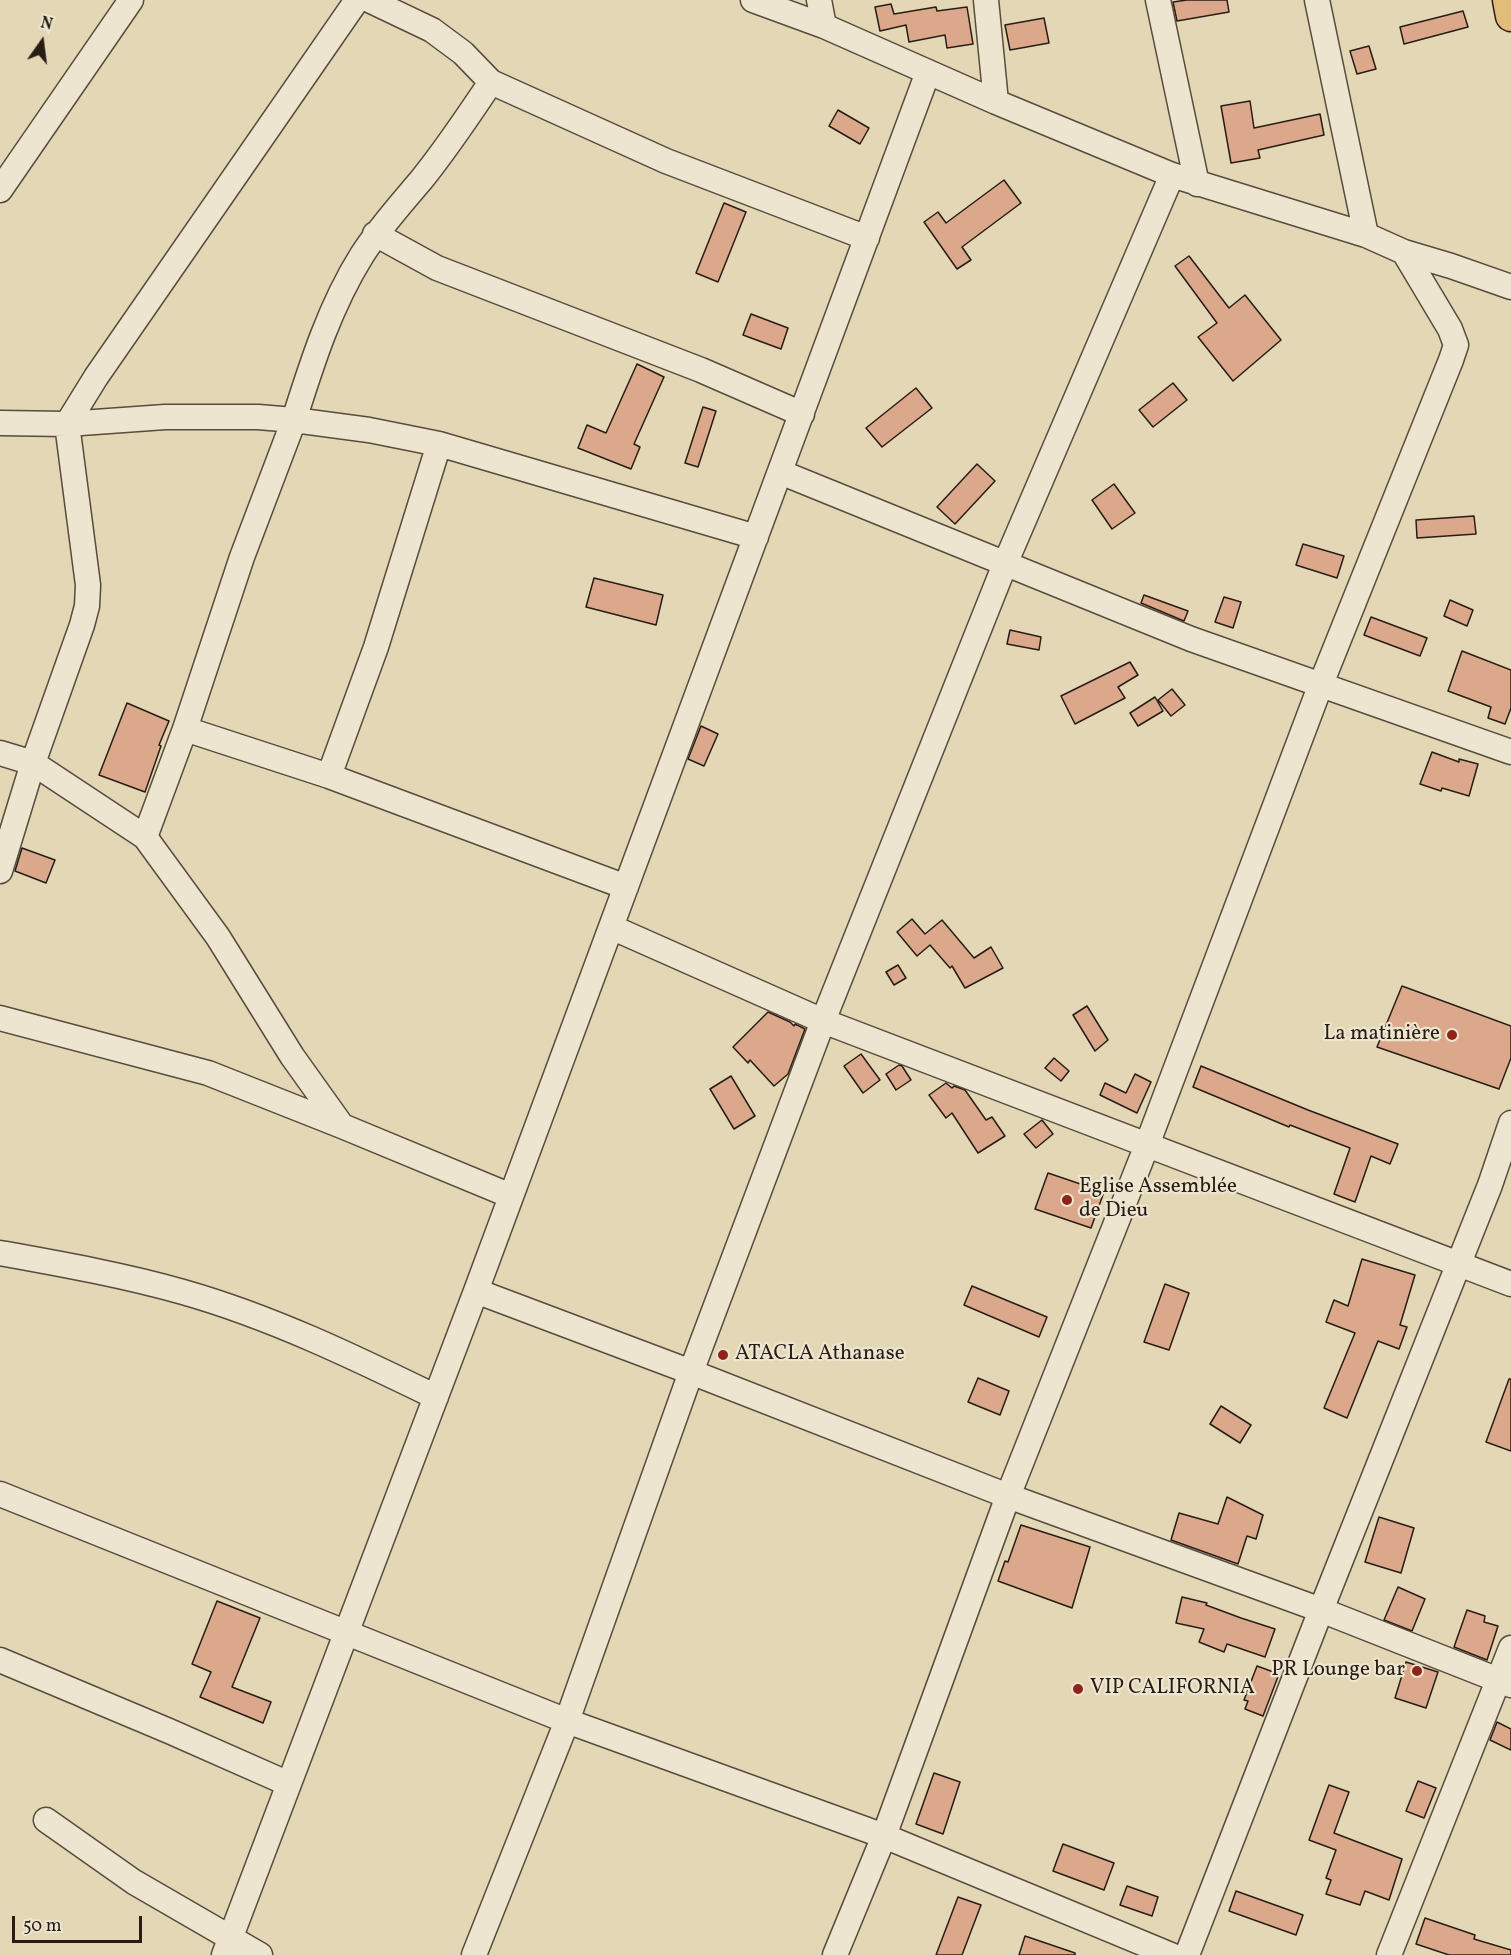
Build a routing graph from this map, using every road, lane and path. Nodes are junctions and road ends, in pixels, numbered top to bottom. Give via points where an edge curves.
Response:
1 (130, 0) edge
2 (357, 0) edge
3 (369, 0) edge
4 (753, 0) edge
5 (819, 0) edge
6 (986, 0) edge
7 (1158, 0) edge
8 (1317, 0) edge
9 (1508, 0) edge
10 (1511, 16) edge
11 (824, 26) junction
12 (928, 72) junction
13 (491, 82) junction
14 (996, 102) junction
15 (1172, 175) junction
16 (1197, 184) junction
17 (0, 190) edge
18 (375, 234) junction
19 (1366, 235) junction
20 (867, 238) junction
21 (1404, 252) junction
22 (1511, 287) edge
23 (802, 414) junction
24 (294, 420) junction
25 (0, 423) edge
26 (67, 424) junction
27 (439, 444) junction
28 (780, 472) junction
29 (756, 537) junction
30 (1005, 564) junction
31 (1321, 684) junction
32 (185, 729) junction
33 (1511, 752) edge
34 (0, 753) edge
35 (33, 763) junction
36 (329, 776) junction
37 (145, 837) junction
38 (0, 871) edge
39 (626, 887) junction
40 (611, 927) junction
41 (0, 1018) edge
42 (823, 1021) junction
43 (1511, 1123) edge
44 (342, 1126) junction
45 (1146, 1145) junction
46 (512, 1196) junction
47 (0, 1253) edge
48 (1458, 1264) junction
49 (1511, 1284) edge
50 (476, 1291) junction
51 (691, 1372) junction
52 (436, 1396) junction
53 (0, 1494) edge
54 (1008, 1496) junction
55 (1321, 1610) junction
56 (347, 1632) junction
57 (1511, 1648) edge
58 (0, 1660) edge
59 (1505, 1683) edge
60 (567, 1721) junction
61 (289, 1784) junction
62 (45, 1820) dead end
63 (884, 1836) junction
64 (227, 1947) edge
65 (260, 1955) edge
66 (474, 1955) edge
67 (836, 1955) edge
68 (1171, 1955) edge
69 (1187, 1955) edge
70 (1389, 1955) edge

1 - 17 street
2 - 26 street
3 - 13 street via 432,30 463,53
4 - 11 street
5 - 11 street
6 - 14 street
7 - 16 street
8 - 19 street
9 - 10 main road
11 - 12 street
12 - 14 street
12 - 20 street
13 - 18 street via 444,150
13 - 20 street via 666,161
14 - 15 street
15 - 16 street
15 - 30 street
16 - 19 street
18 - 23 street via 437,268 701,370
18 - 24 street via 328,322
19 - 21 street
20 - 23 street
21 - 22 street
21 - 31 street via 1456,345
23 - 28 street
24 - 26 street via 165,417
24 - 27 street
24 - 32 street
25 - 26 street
26 - 35 street via 88,585 87,606
27 - 29 street
27 - 36 street via 376,647
28 - 29 street
28 - 30 street
29 - 39 street
30 - 31 street via 1191,639
30 - 42 street
31 - 33 street
31 - 45 street
32 - 36 street
32 - 37 street
34 - 35 street
35 - 37 street
35 - 38 street
36 - 39 street
37 - 44 street via 218,937 292,1056
39 - 40 street
40 - 42 street
40 - 46 street
41 - 44 street via 208,1073
42 - 45 street
42 - 51 street
43 - 48 street
44 - 46 street
45 - 48 street
45 - 54 street
46 - 50 street
47 - 52 street via 194,1295 338,1350
48 - 49 street
48 - 55 street
50 - 51 street
50 - 52 street
51 - 54 street
51 - 60 street
52 - 56 street
53 - 56 street
54 - 55 street
54 - 63 street
55 - 59 street
55 - 69 street
56 - 60 street
56 - 61 street
57 - 59 street
58 - 61 street
59 - 70 street
60 - 63 street
60 - 66 street
61 - 64 street
62 - 64 street
63 - 67 street
63 - 68 street
64 - 65 street

